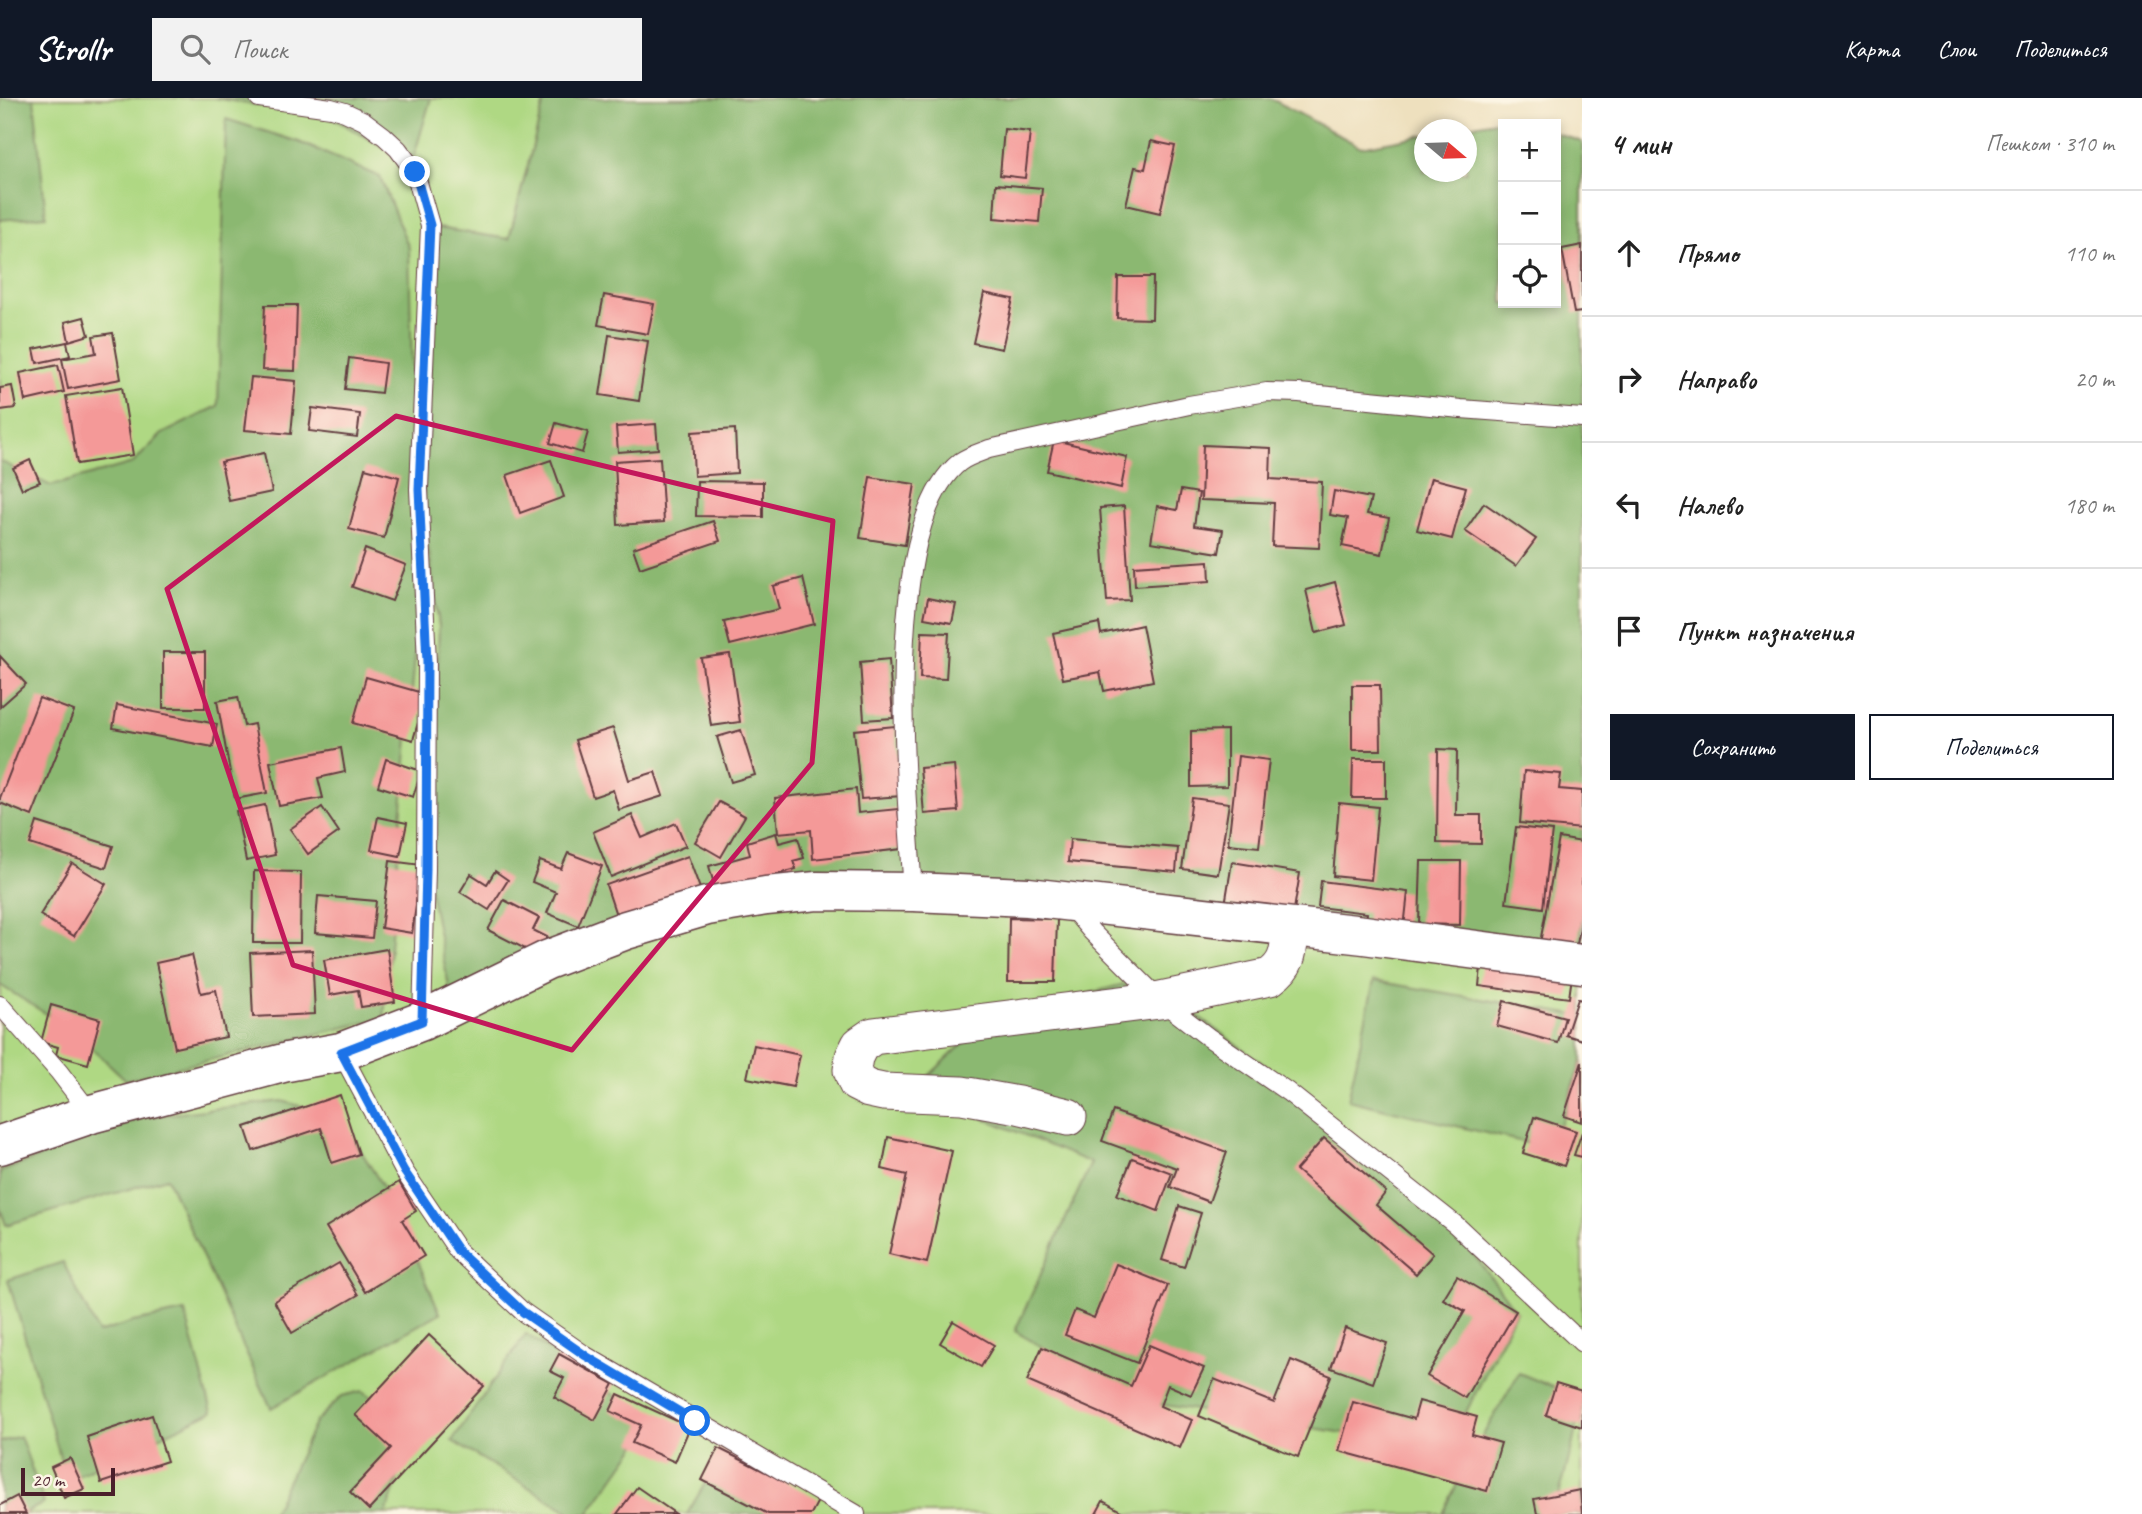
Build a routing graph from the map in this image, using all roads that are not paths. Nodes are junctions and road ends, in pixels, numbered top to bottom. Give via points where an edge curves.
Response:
1 (259, 98) edge
2 (1582, 418) edge
3 (913, 892) junction
4 (1066, 902) junction
5 (1291, 926) junction
6 (1582, 964) edge
7 (1160, 1000) junction
8 (0, 1005) edge
9 (422, 1021) junction
10 (341, 1052) junction
11 (91, 1114) junction
12 (1068, 1117) dead end
13 (0, 1144) edge
14 (1582, 1343) edge
15 (856, 1514) edge

1 - 9 lane via 331,108 364,121 398,149 415,172 430,225 419,489 427,662
2 - 3 lane via 1267,392 1001,447 960,462 937,491 922,525 905,626
3 - 4 street
3 - 9 street via 817,891 707,906 547,960
4 - 5 street
4 - 7 lane
5 - 6 street
5 - 7 street via 1287,956 1270,977
7 - 12 street via 873,1036 860,1045 854,1057 857,1083 869,1089 962,1095
7 - 14 lane via 1288,1092 1456,1225
8 - 11 lane
9 - 10 street
10 - 11 street
10 - 15 lane via 404,1171 458,1251 523,1312 586,1356
11 - 13 street

